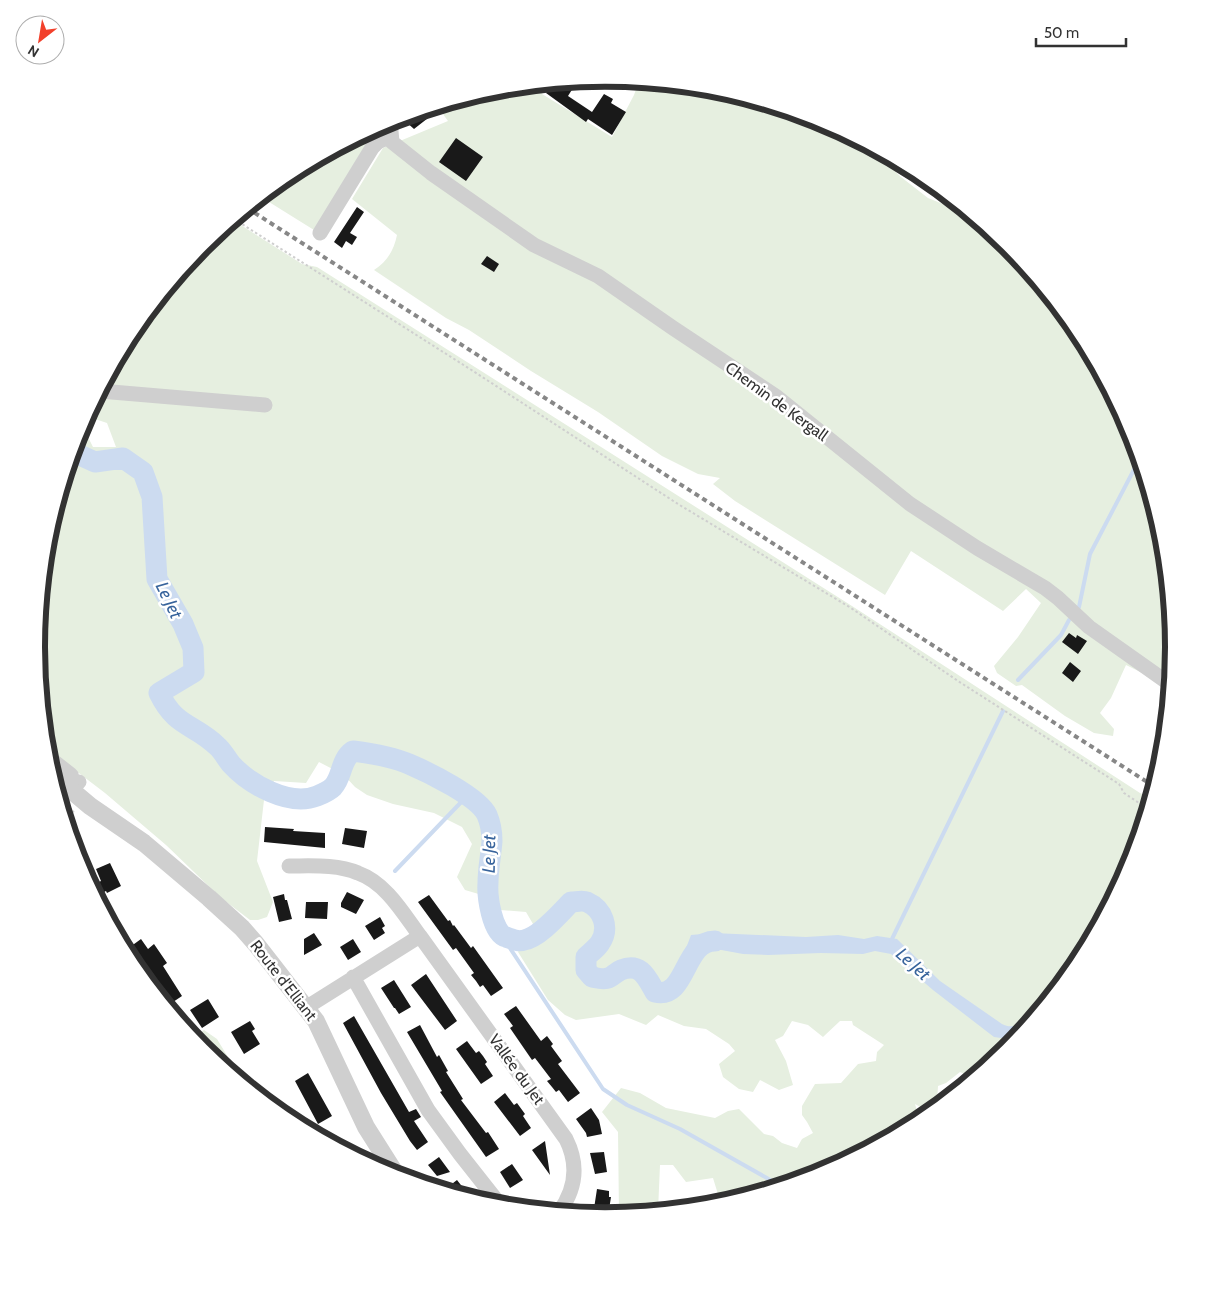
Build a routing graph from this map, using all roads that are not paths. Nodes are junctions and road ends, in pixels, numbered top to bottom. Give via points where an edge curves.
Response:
1 (391, 129) edge
2 (391, 136) junction
3 (320, 233) dead end
4 (107, 392) edge
5 (265, 405) dead end
6 (1165, 681) edge
7 (70, 790) edge
8 (289, 866) dead end
9 (420, 936) junction
10 (353, 977) junction
11 (307, 1007) junction
12 (390, 1164) edge
13 (493, 1196) edge
14 (563, 1206) edge

1 - 2 street
2 - 3 street via 372,148
2 - 6 street, Chemin de Kergall via 392,142 411,159 534,245 598,276 777,397 910,504 1045,588 1089,627
4 - 5 street
7 - 11 street, Route d'Elliant via 123,821 242,928
8 - 9 street, Vallée du Jet via 338,868 367,877 391,897
9 - 10 street
9 - 14 street, Vallée du Jet via 566,1139 574,1157 574,1180
10 - 11 street
10 - 13 street via 432,1116
11 - 12 street, Route d'Elliant via 320,1027 366,1127

